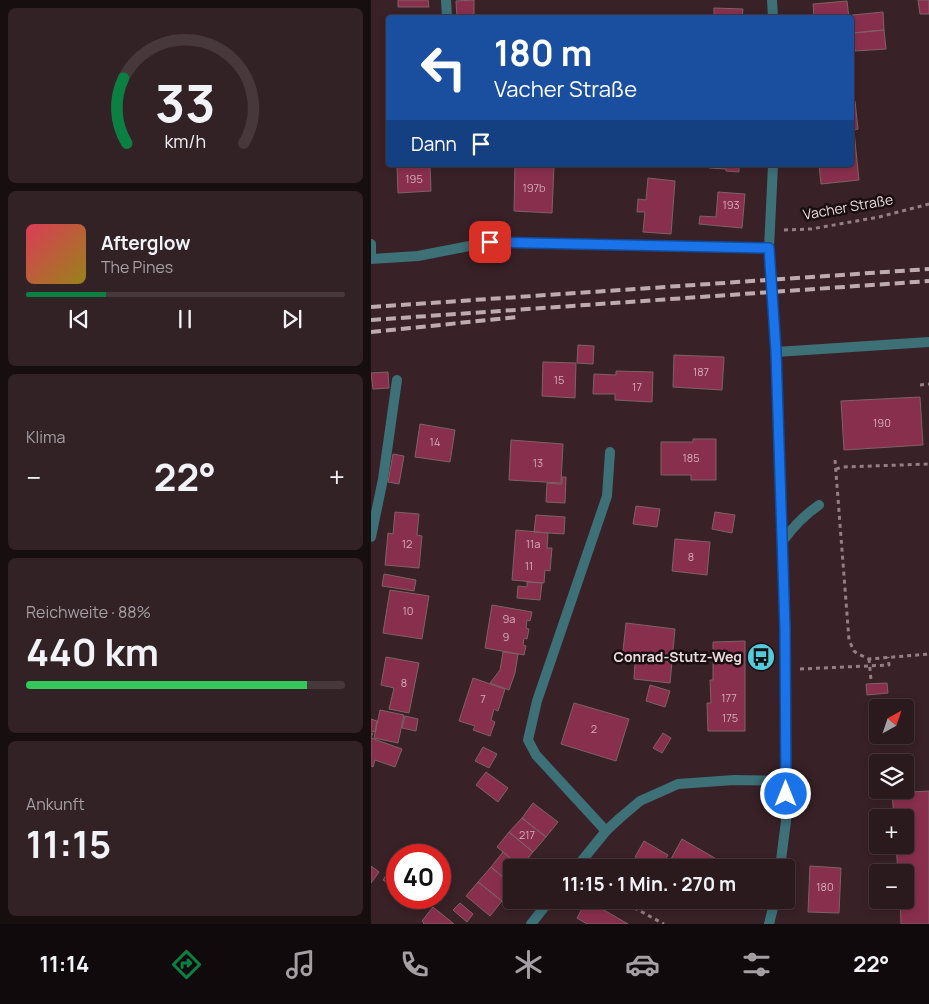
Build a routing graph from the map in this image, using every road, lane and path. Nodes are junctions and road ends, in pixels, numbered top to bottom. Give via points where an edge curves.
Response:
1 (446, 0) edge
2 (772, 0) edge
3 (447, 15) edge
4 (773, 15) edge
5 (773, 167) edge
6 (929, 204) edge
7 (770, 230) junction
8 (371, 244) edge
9 (769, 248) junction
10 (371, 259) edge
11 (929, 342) edge
12 (776, 352) junction
13 (397, 380) dead end
14 (929, 384) edge
15 (920, 385) dead end
16 (610, 452) dead end
17 (835, 460) dead end
18 (929, 464) edge
19 (836, 469) junction
20 (819, 506) dead end
21 (371, 537) edge
22 (782, 542) junction
23 (929, 654) edge
24 (888, 657) junction
25 (869, 659) junction
26 (870, 666) junction
27 (804, 669) dead end
28 (871, 680) dead end
29 (786, 781) junction
30 (607, 831) junction
31 (584, 859) edge
32 (781, 859) edge
33 (543, 909) edge
34 (636, 909) edge
35 (773, 909) edge
36 (531, 924) edge
37 (664, 924) edge
38 (769, 924) edge

1 - 3 street
2 - 4 street
5 - 7 street
6 - 7 path, Vacher Straße via 811,229
7 - 9 street
8 - 10 street
9 - 10 street via 490,242 418,256
9 - 12 street
11 - 12 street
12 - 22 street
13 - 21 street via 383,480
14 - 15 path
16 - 30 street via 607,496 537,701 529,740 536,755
17 - 19 path
18 - 19 path
19 - 25 path via 849,640 854,651
20 - 22 street via 807,513
22 - 29 street
23 - 24 path
24 - 25 path
24 - 26 path via 889,665
25 - 26 path
26 - 27 path
26 - 28 path
29 - 30 street via 678,784 641,801
29 - 32 street
30 - 31 street
33 - 36 street
34 - 37 path
35 - 38 street

